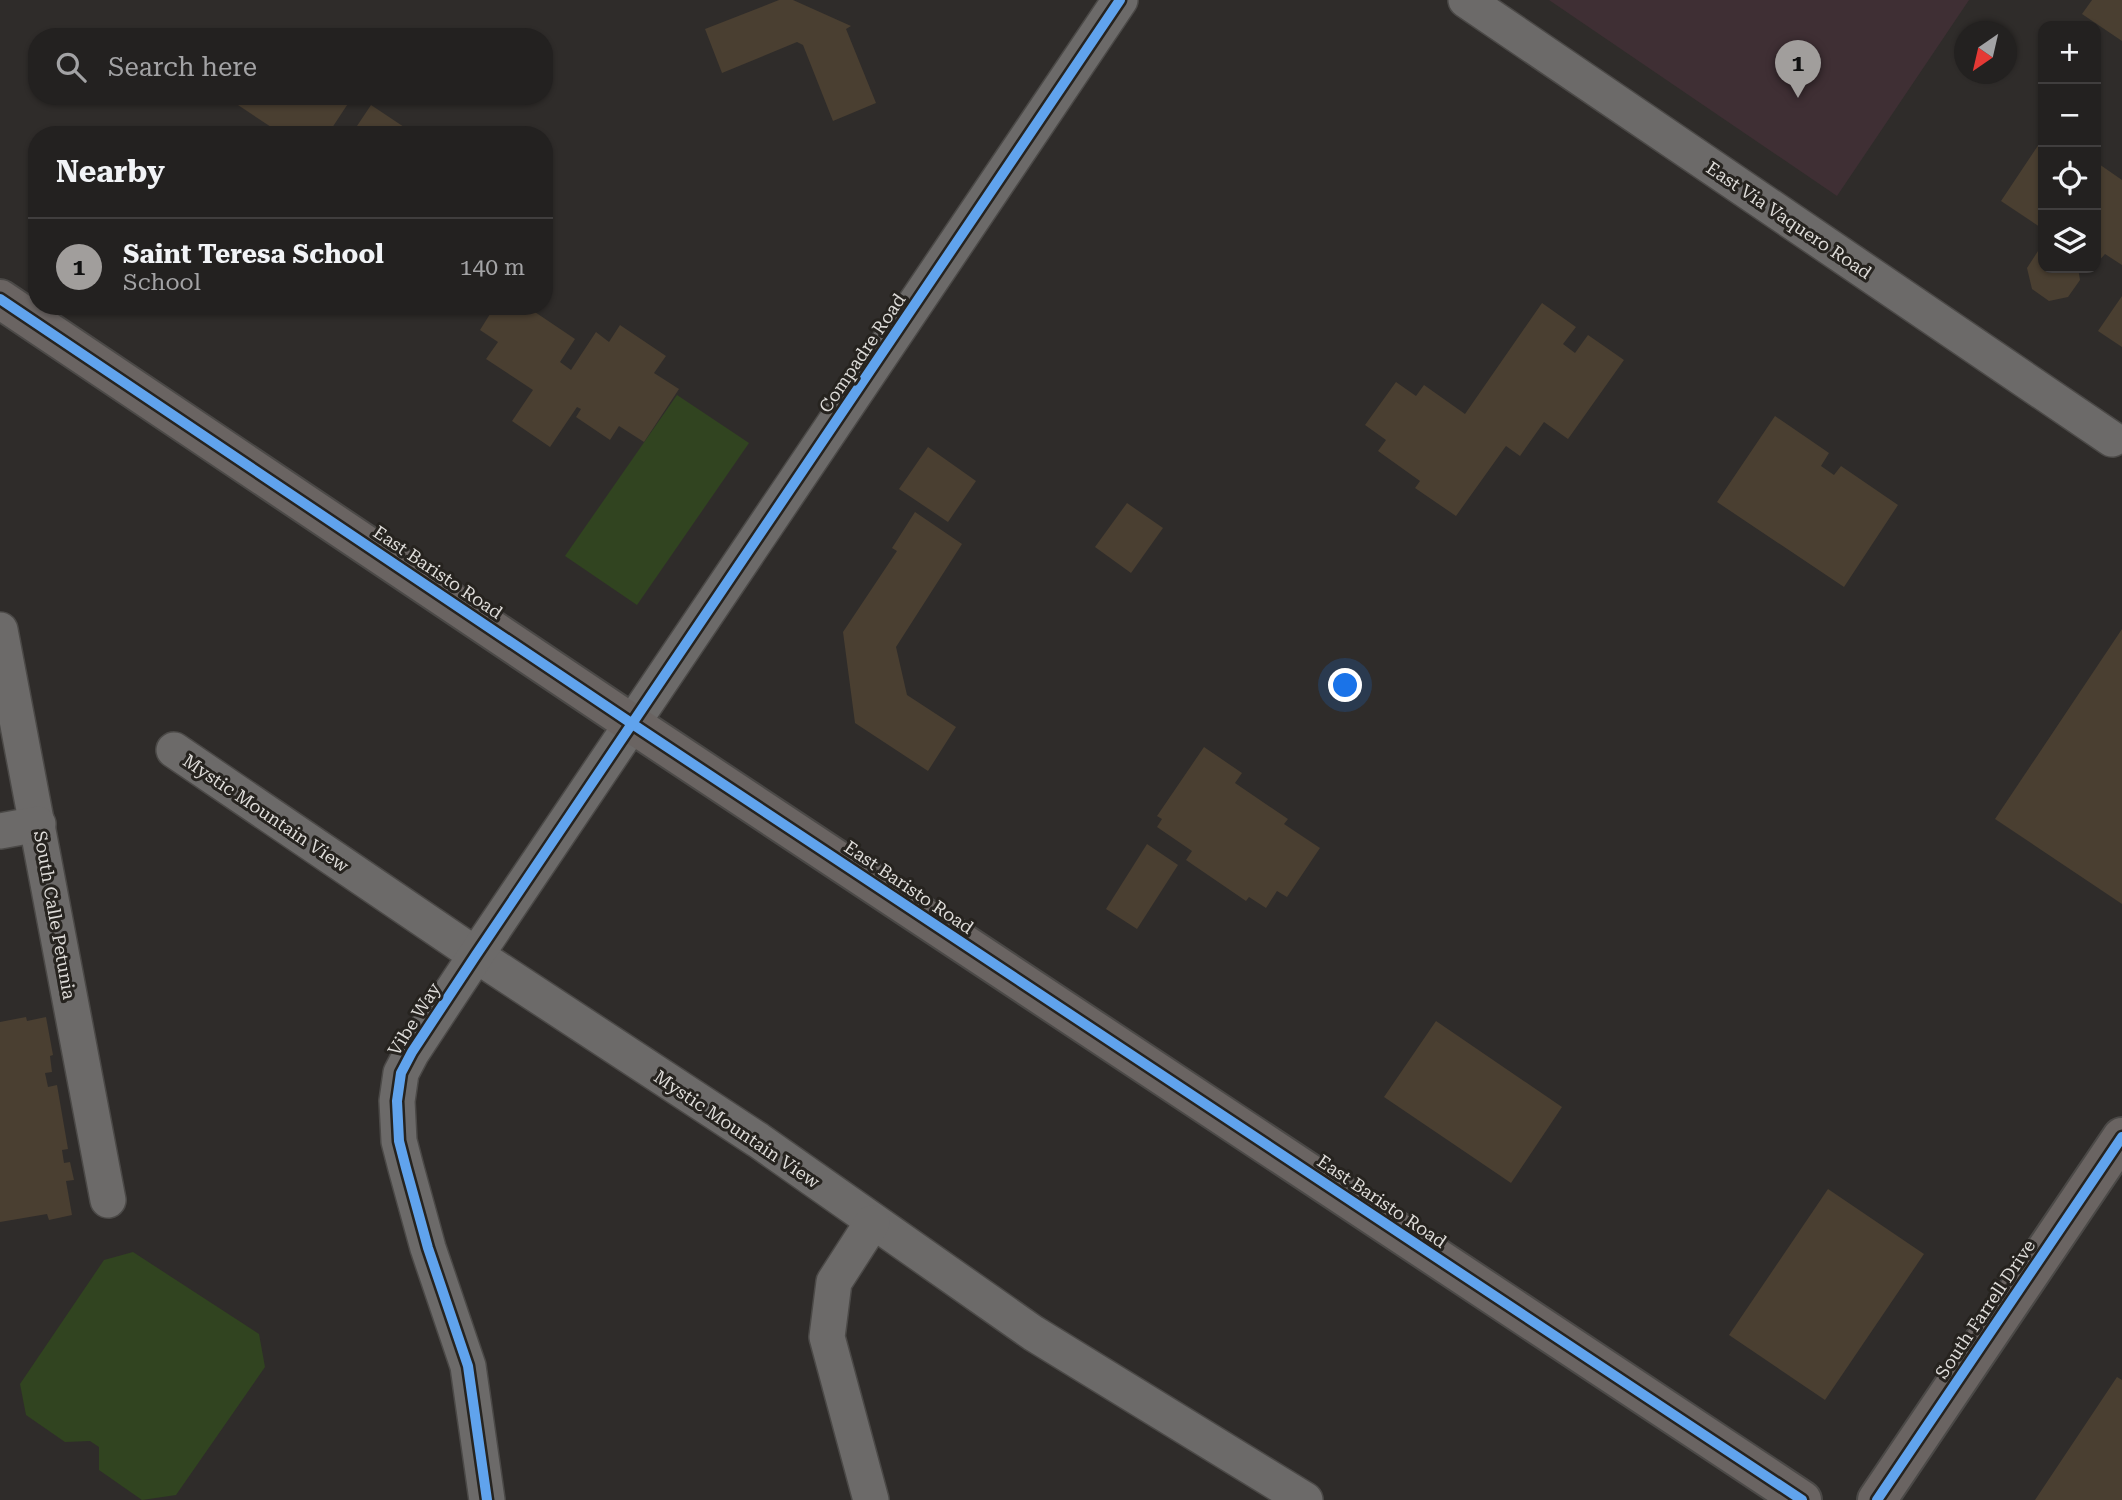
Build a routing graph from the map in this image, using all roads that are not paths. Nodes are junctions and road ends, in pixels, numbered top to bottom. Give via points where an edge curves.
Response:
1 (1120, 0) edge
2 (1466, 0) edge
3 (0, 299) edge
4 (2112, 439) dead end
5 (0, 630) edge
6 (634, 725) junction
7 (174, 750) dead end
8 (38, 824) junction
9 (0, 831) edge
10 (476, 955) junction
11 (2122, 1137) edge
12 (108, 1200) dead end
13 (872, 1223) junction
14 (487, 1500) edge
15 (871, 1500) edge
16 (1305, 1500) edge
17 (1802, 1500) edge
18 (1877, 1500) edge

1 - 6 street, Compadre Road
2 - 4 street, East Via Vaquero Road
3 - 6 street, East Baristo Road
5 - 8 street, South Calle Petunia
6 - 10 street, Vibe Way
6 - 17 street, East Baristo Road
7 - 10 street, Mystic Mountain View
8 - 9 street
8 - 12 street, South Calle Petunia
10 - 13 street, Mystic Mountain View via 758,1140
10 - 14 street, Vibe Way via 412,1052 401,1073 397,1101 406,1168 468,1366
11 - 18 street, South Farrell Drive
13 - 15 street via 834,1282 827,1337
13 - 16 street, Mystic Mountain View via 1032,1332

